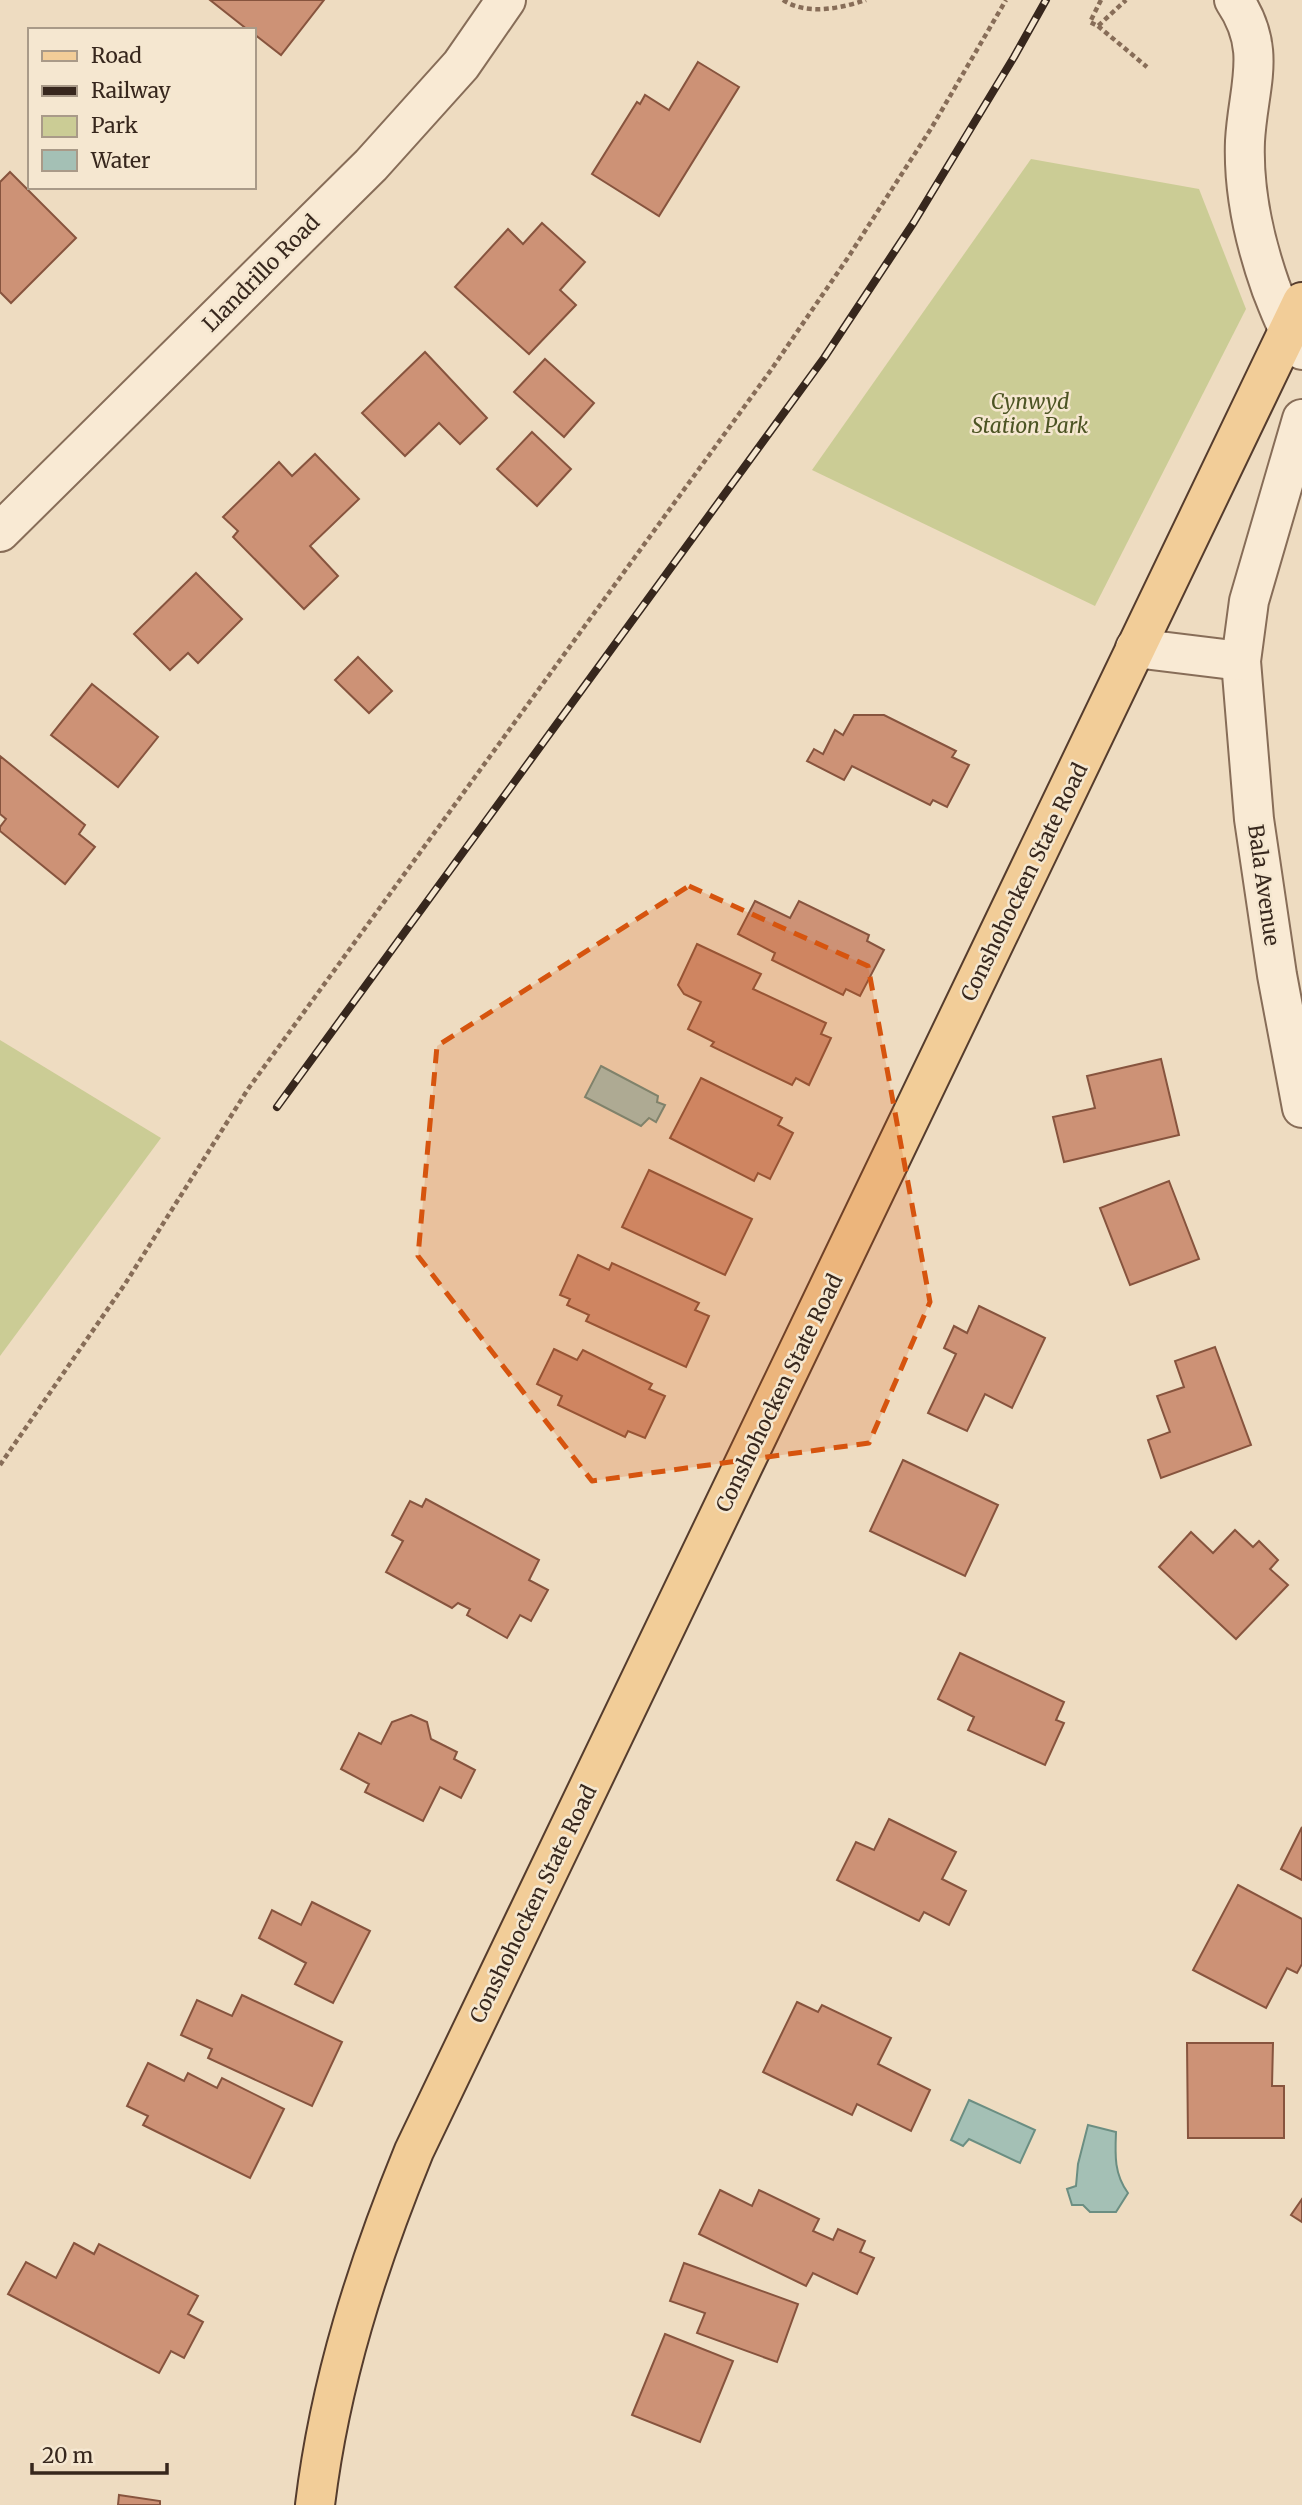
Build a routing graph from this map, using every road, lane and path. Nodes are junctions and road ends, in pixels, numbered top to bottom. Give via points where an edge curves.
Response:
1 (506, 0) edge
2 (783, 0) edge
3 (866, 0) edge
4 (1006, 0) edge
5 (1101, 0) edge
6 (1126, 0) edge
7 (1234, 0) edge
8 (1098, 26) junction
9 (1147, 67) dead end
10 (1297, 328) edge
11 (1302, 419) edge
12 (0, 532) edge
13 (1135, 648) junction
14 (1241, 661) junction
15 (1302, 1108) edge
16 (0, 1465) edge
17 (315, 2505) edge

1 - 12 street, Llandrillo Road via 461,65 371,165
2 - 3 path via 801,8 824,9
4 - 16 path via 932,127 779,359 248,1089 125,1284
5 - 8 path via 1090,22
6 - 8 path
7 - 10 street via 1254,41 1244,180 1251,222 1260,256
8 - 9 path
10 - 13 main road, Conshohocken State Road
11 - 14 street, Bala Avenue via 1249,601
13 - 14 street
13 - 17 main road, Conshohocken State Road via 414,2151 355,2311 333,2395
14 - 15 street, Bala Avenue via 1254,820

